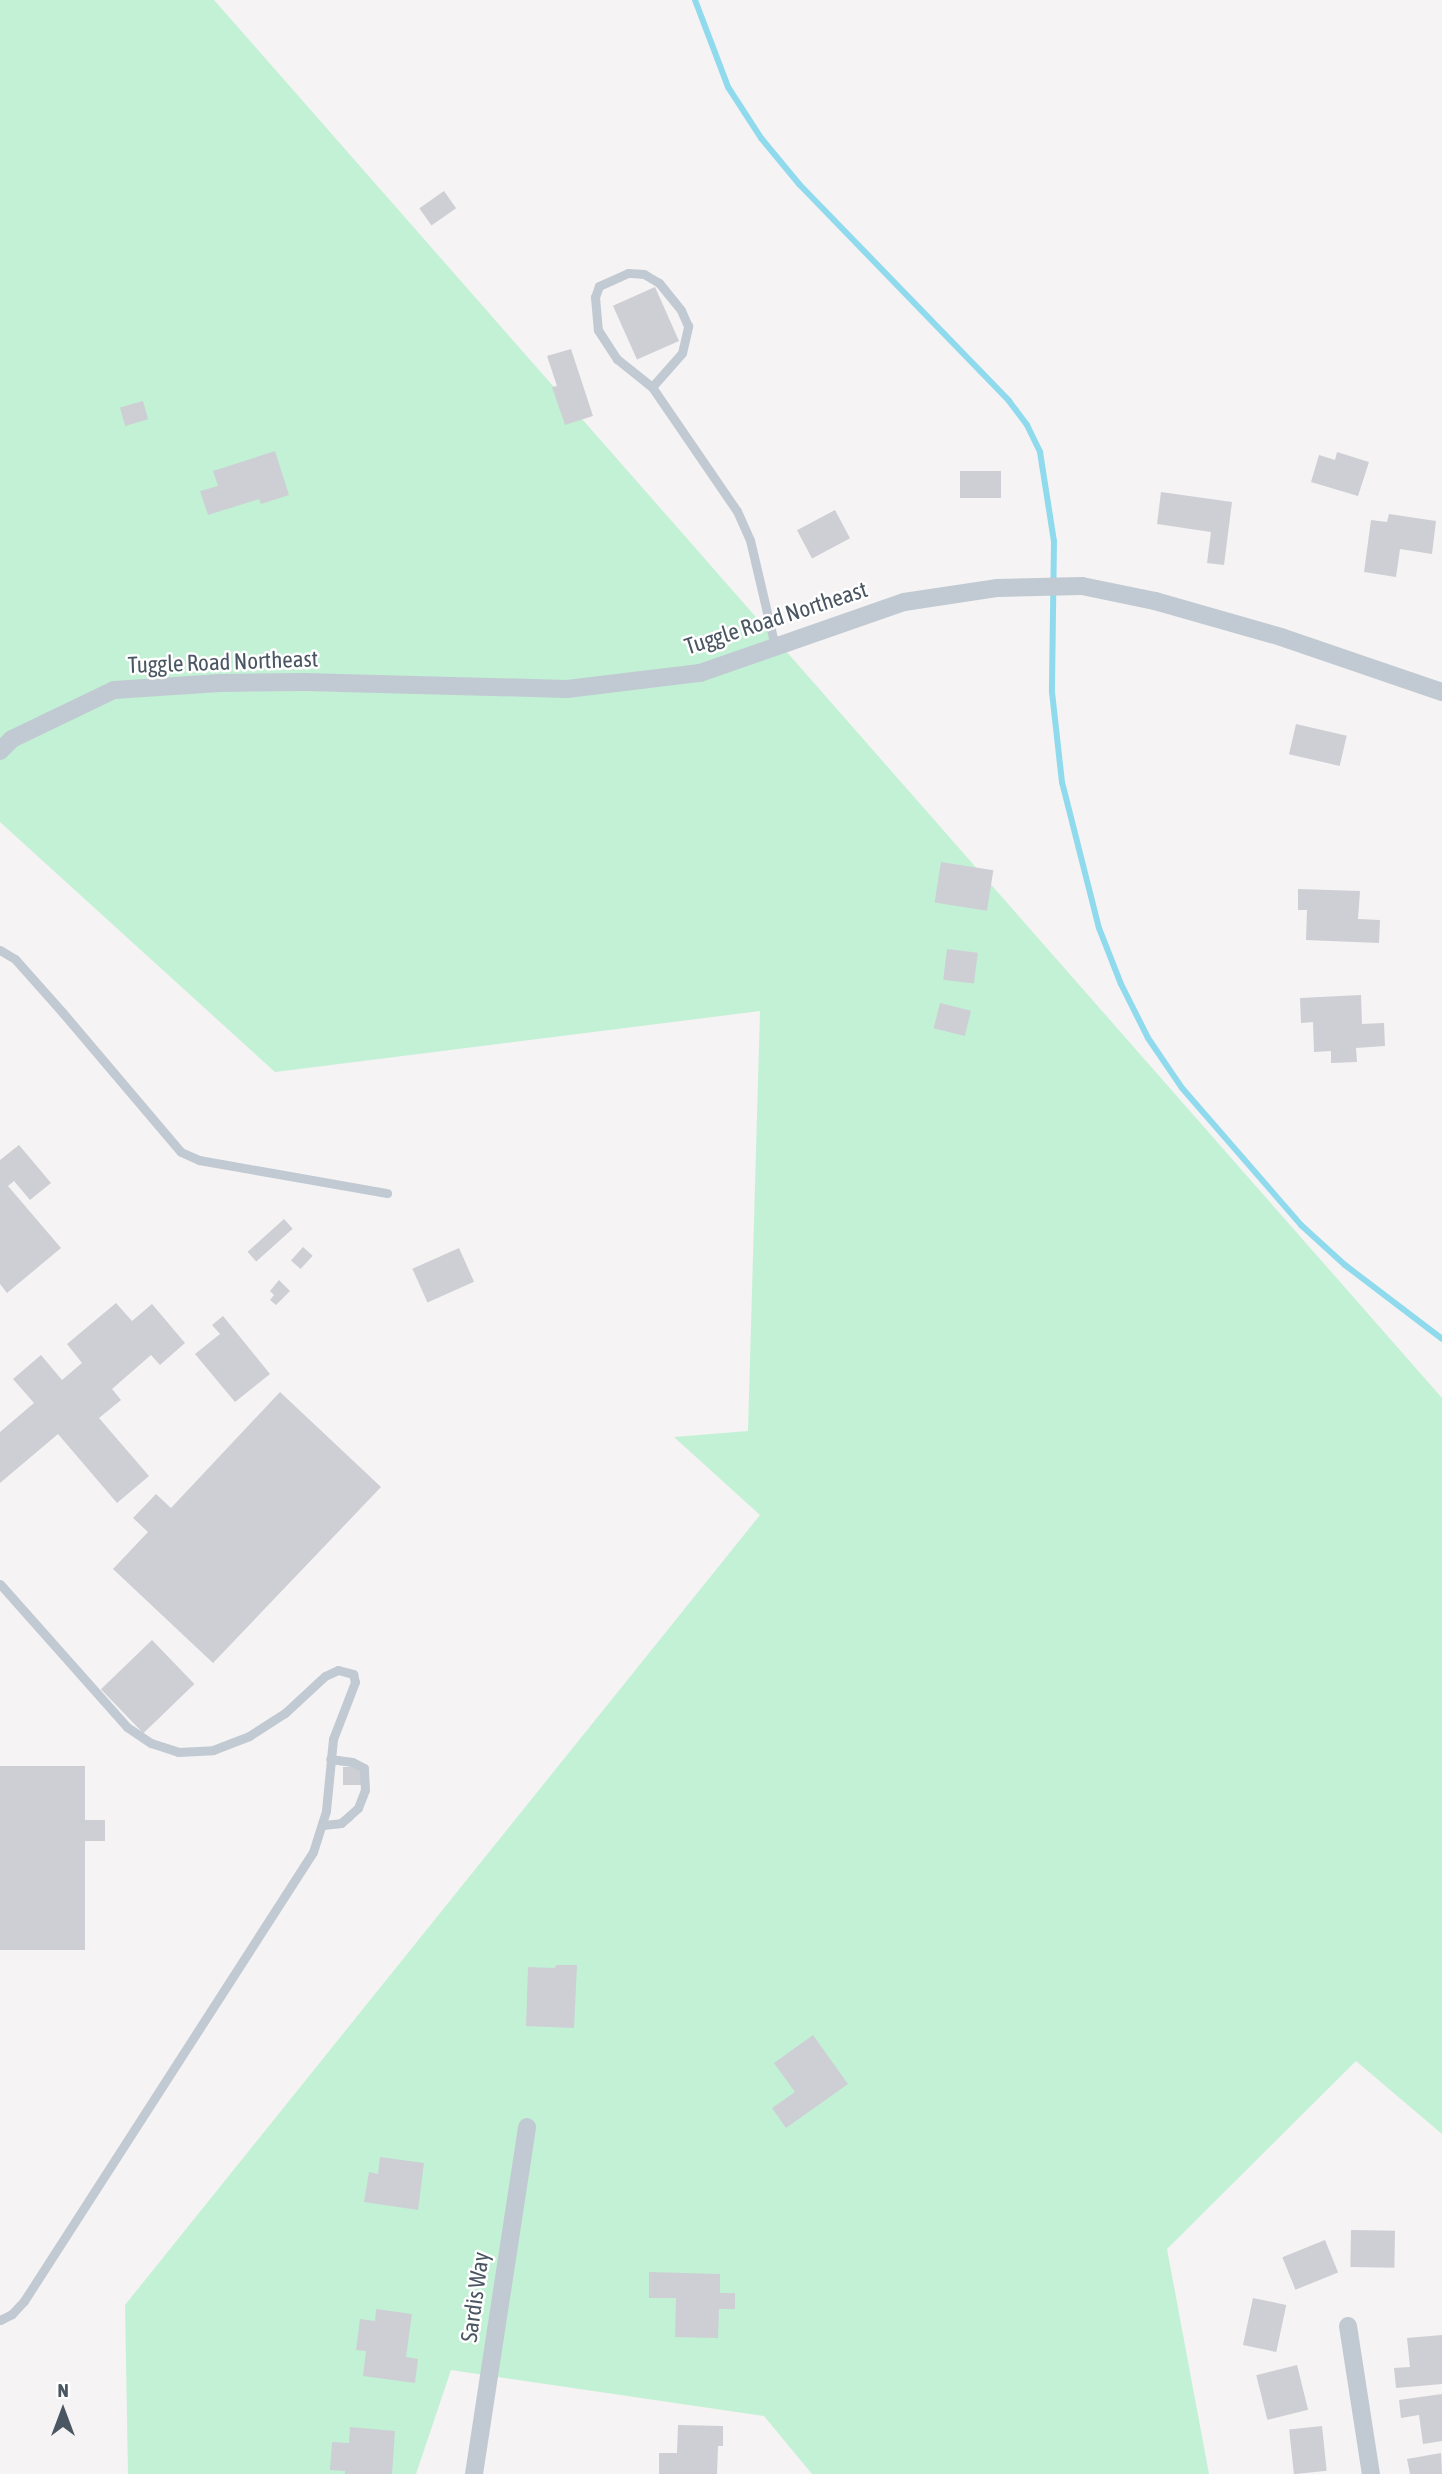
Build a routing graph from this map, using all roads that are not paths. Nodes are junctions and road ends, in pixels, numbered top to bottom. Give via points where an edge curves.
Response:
1 (652, 387) junction
2 (775, 647) junction
3 (1442, 692) edge
4 (0, 751) edge
5 (0, 950) edge
6 (387, 1193) dead end
7 (0, 1584) edge
8 (330, 1759) junction
9 (323, 1825) junction
10 (527, 2127) dead end
11 (0, 2320) edge
12 (1348, 2326) dead end
13 (474, 2474) edge
14 (1371, 2474) edge

1 - 1 lane via 617,359 598,330 595,297 599,286 628,273 644,274 659,283 688,326 682,353
1 - 2 lane via 737,511 750,540
2 - 3 street, Tuggle Road Northeast via 904,601 998,588 1082,586 1156,601 1281,637
2 - 4 street, Tuggle Road Northeast via 700,673 567,689 220,682 114,690 12,739
5 - 6 lane via 15,959 181,1152 199,1160
7 - 8 lane via 127,1727 150,1743 178,1752 213,1750 248,1736 290,1709 326,1676 349,1671 354,1687
8 - 9 lane
8 - 9 lane via 364,1768 365,1790 358,1808 341,1823
9 - 11 lane via 286,1897 39,2278 18,2307
10 - 13 street, Sardis Way
12 - 14 street

